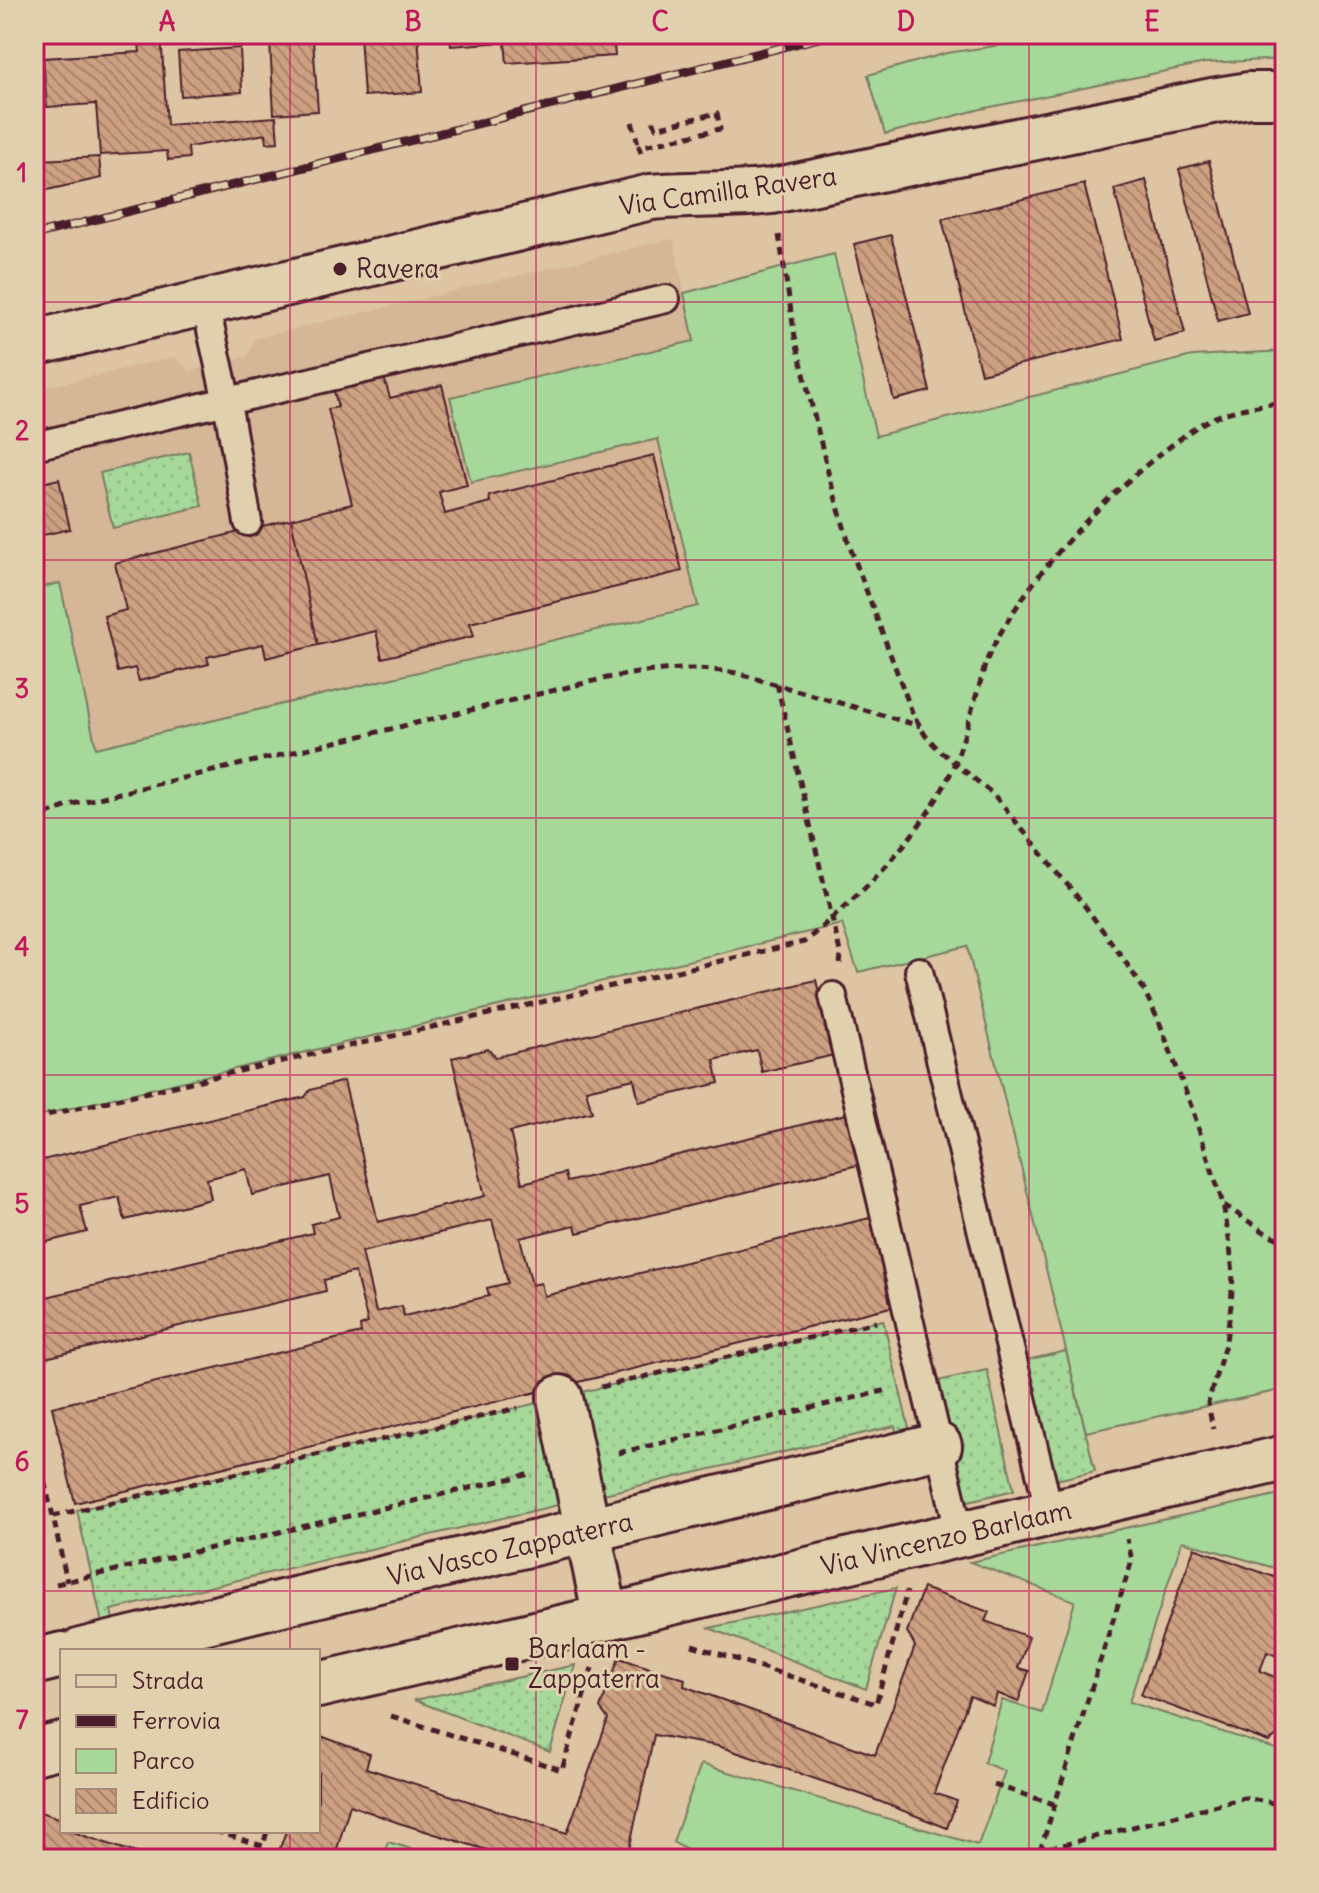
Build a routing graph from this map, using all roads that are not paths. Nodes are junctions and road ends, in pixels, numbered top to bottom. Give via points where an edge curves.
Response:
1 (1285, 95) edge
2 (666, 299) dead end
3 (205, 303) junction
4 (34, 343) edge
5 (227, 402) junction
6 (34, 446) edge
7 (248, 522) dead end
8 (919, 971) dead end
9 (833, 996) road end
10 (560, 1398) road end
11 (939, 1446) junction
12 (1285, 1458) edge
13 (1050, 1514) junction
14 (588, 1530) junction
15 (940, 1539) junction
16 (606, 1618) junction
17 (87, 1649) edge
18 (60, 1656) edge
19 (34, 1662) edge
20 (320, 1685) edge
21 (60, 1746) edge
22 (34, 1752) edge

1 - 3 street, Via Camilla Ravera via 1212,101 772,191 651,197
2 - 5 lane
3 - 4 street, Via Camilla Ravera
3 - 5 lane
5 - 6 lane
5 - 7 lane
8 - 13 lane
9 - 11 lane
10 - 14 street
11 - 14 street, Via Vasco Zappaterra
11 - 15 lane
12 - 13 street, Via Vincenzo Barlaam
13 - 15 street, Via Vincenzo Barlaam
14 - 16 street
14 - 17 street, Via Vasco Zappaterra
15 - 16 street, Via Vincenzo Barlaam
16 - 20 street, Via Vincenzo Barlaam
18 - 19 street, Via Vasco Zappaterra
21 - 22 street

